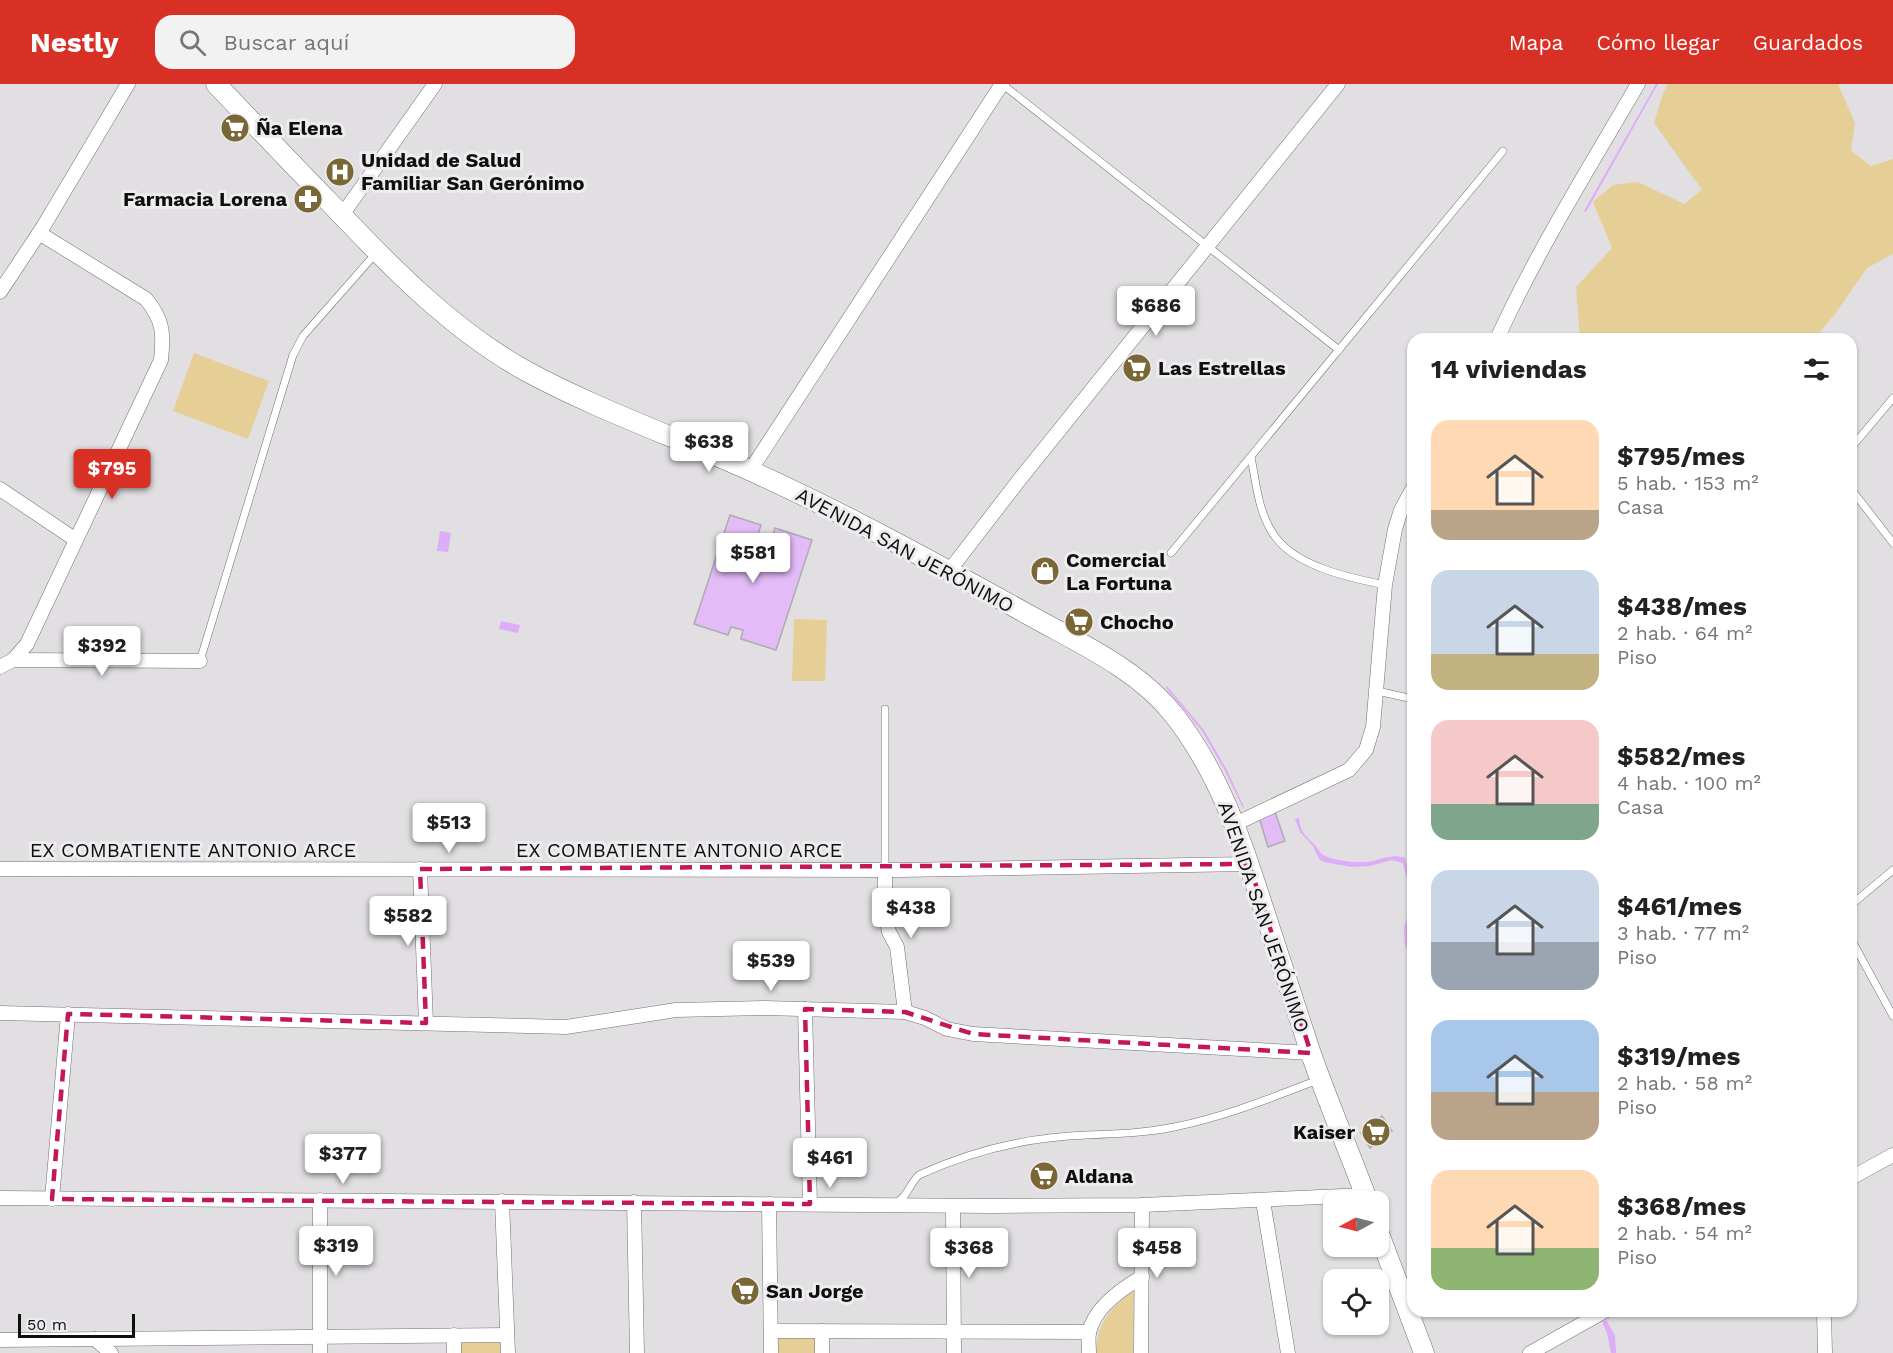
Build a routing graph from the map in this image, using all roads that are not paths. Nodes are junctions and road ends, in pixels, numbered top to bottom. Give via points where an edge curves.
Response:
1 (128, 84) edge
2 (216, 84) edge
3 (435, 84) edge
4 (1002, 84) edge
5 (1338, 84) edge
6 (1638, 84) edge
7 (1503, 151) dead end
8 (342, 215) junction
9 (39, 233) junction
10 (1209, 246) junction
11 (377, 252) junction
12 (0, 292) edge
13 (1500, 333) edge
14 (1339, 350) junction
15 (1893, 398) edge
16 (1857, 441) edge
17 (1251, 457) junction
18 (750, 471) junction
19 (0, 489) edge
20 (1857, 497) edge
21 (1407, 499) edge
22 (76, 540) junction
23 (1893, 543) edge
24 (1171, 553) dead end
25 (949, 571) junction
26 (1385, 585) junction
27 (13, 660) junction
28 (200, 661) joint
29 (0, 667) edge
30 (1377, 691) junction
31 (1407, 698) edge
32 (885, 709) dead end
33 (1235, 824) junction
34 (1249, 864) junction
35 (0, 869) edge
36 (420, 869) junction
37 (885, 870) junction
38 (1893, 870) edge
39 (1857, 900) edge
40 (1857, 950) edge
41 (805, 1009) junction
42 (0, 1012) edge
43 (905, 1012) junction
44 (68, 1014) junction
45 (1893, 1016) edge
46 (426, 1023) junction
47 (1311, 1053) junction
48 (1321, 1078) junction
49 (1893, 1155) edge
50 (1857, 1175) edge
51 (1364, 1191) edge
52 (0, 1198) edge
53 (52, 1199) junction
54 (1323, 1199) edge
55 (320, 1200) junction
56 (1263, 1201) junction
57 (502, 1202) junction
58 (634, 1202) junction
59 (769, 1204) junction
60 (810, 1204) junction
61 (890, 1205) junction
62 (1142, 1205) junction
63 (953, 1206) junction
64 (1388, 1257) edge
65 (1142, 1277) junction
66 (1407, 1308) edge
67 (1410, 1317) edge
68 (1594, 1317) edge
69 (1824, 1317) edge
70 (771, 1331) junction
71 (822, 1331) junction
72 (954, 1332) junction
73 (1089, 1332) junction
74 (454, 1335) junction
75 (507, 1335) junction
76 (320, 1337) junction
77 (95, 1339) junction
78 (0, 1340) edge
79 (111, 1353) edge
80 (320, 1353) edge
81 (454, 1353) edge
82 (508, 1353) edge
83 (637, 1353) edge
84 (771, 1353) edge
85 (822, 1353) edge
86 (954, 1353) edge
87 (1089, 1353) edge
88 (1142, 1353) edge
89 (1287, 1353) edge
90 (1424, 1353) edge
91 (1530, 1353) edge
92 (1825, 1353) edge

1 - 9 street
2 - 8 street, AVENIDA SAN JERÓNIMO
3 - 8 street
4 - 10 lane
4 - 18 street
5 - 10 street
6 - 13 street via 1542,249
7 - 14 lane
8 - 11 street, AVENIDA SAN JERÓNIMO
9 - 12 street
9 - 22 street via 146,299 161,325 161,360
10 - 14 lane
10 - 25 street
11 - 18 street, AVENIDA SAN JERÓNIMO via 444,313 526,371
11 - 28 lane via 303,336 292,355
14 - 17 lane
15 - 16 lane
17 - 24 lane
17 - 26 lane via 1260,506 1281,544 1324,570
18 - 25 street, AVENIDA SAN JERÓNIMO
19 - 22 street
20 - 23 lane
21 - 26 street via 1395,529
22 - 27 street via 27,644
25 - 33 street, AVENIDA SAN JERÓNIMO via 1093,651 1153,692 1194,742
26 - 30 street
27 - 28 street
27 - 29 street
30 - 31 lane
30 - 33 street via 1366,750 1349,770
32 - 37 lane
33 - 34 street, AVENIDA SAN JERÓNIMO
34 - 37 street, EX COMBATIENTE ANTONIO ARCE
34 - 47 street, AVENIDA SAN JERÓNIMO
35 - 36 street, EX COMBATIENTE ANTONIO ARCE
36 - 37 street, EX COMBATIENTE ANTONIO ARCE
36 - 46 street
37 - 43 street via 885,911 889,932 897,946
38 - 39 lane
40 - 45 lane
41 - 43 street
41 - 46 street via 676,1010 566,1027
41 - 60 street
42 - 44 street
43 - 47 street via 946,1029 973,1034
44 - 46 street
44 - 53 street
47 - 48 street, AVENIDA SAN JERÓNIMO
48 - 51 street, AVENIDA SAN JERÓNIMO
48 - 61 lane via 1250,1106 1173,1128 1012,1143 991,1149 919,1175 907,1194
49 - 50 street
52 - 53 street
53 - 55 street
54 - 56 street
55 - 57 street
55 - 76 street
56 - 62 street
56 - 89 street
57 - 58 street
57 - 75 street
58 - 59 street
58 - 83 street
59 - 60 street
59 - 70 street
60 - 61 street
61 - 63 street
62 - 63 street
62 - 65 street
63 - 72 street
64 - 66 street
65 - 73 street via 1112,1298
65 - 88 street
67 - 90 street
68 - 91 street
69 - 92 street
70 - 71 street
70 - 84 street
71 - 72 street
71 - 85 street
72 - 73 street
72 - 86 street
73 - 87 street
74 - 75 street
74 - 76 street
74 - 81 street
75 - 82 street
76 - 77 street
76 - 80 street
77 - 78 street
77 - 79 street

